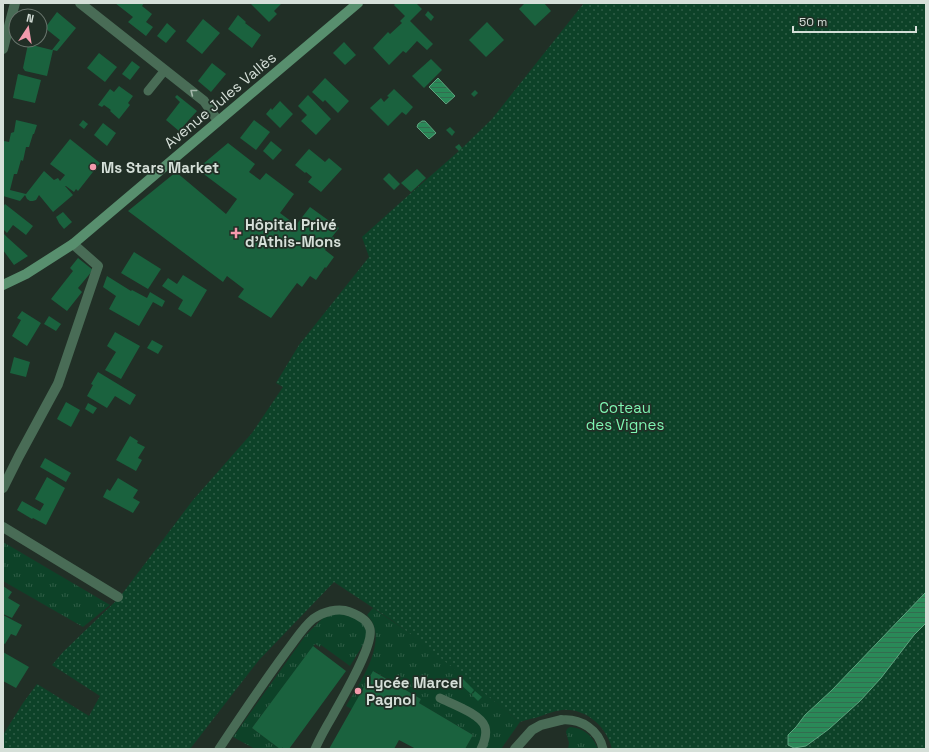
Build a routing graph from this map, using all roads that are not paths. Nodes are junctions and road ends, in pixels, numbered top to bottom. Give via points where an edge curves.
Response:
1 (15, 3) edge
2 (80, 3) edge
3 (356, 3) edge
4 (3, 49) edge
5 (165, 70) junction
6 (148, 91) dead end
7 (218, 121) junction
8 (73, 244) junction
9 (3, 286) edge
10 (3, 488) edge
11 (3, 527) edge
12 (118, 597) dead end
13 (440, 698) dead end
14 (561, 720) joint
15 (219, 749) edge
16 (315, 749) edge
17 (481, 749) edge
18 (515, 749) edge
19 (603, 749) edge

1 - 4 street
2 - 5 street
3 - 7 main road, Avenue Jules Vallès
5 - 6 lane
7 -> 5 street via 204,101
7 - 8 main road, Avenue Jules Vallès
8 - 9 main road, Avenue Jules Vallès
8 - 10 street via 98,266 58,384
11 - 12 street
13 - 17 lane via 474,714 480,720 485,727
14 - 18 street via 532,730
14 - 19 lane via 579,722 586,726 598,736
15 - 16 lane via 278,663 312,620 325,612 348,611 360,616 369,625 370,638 357,672

